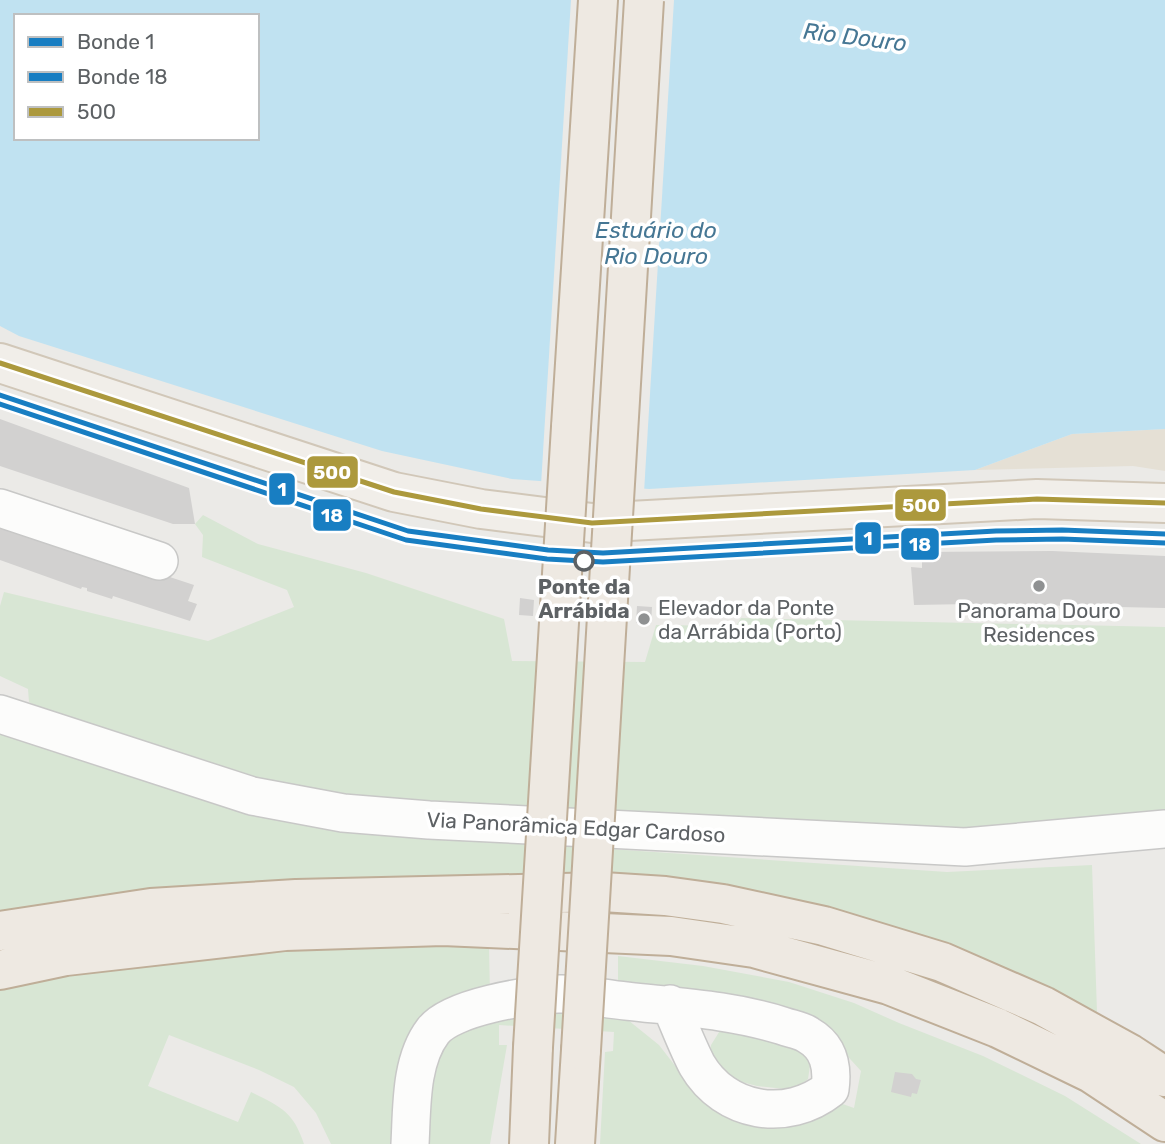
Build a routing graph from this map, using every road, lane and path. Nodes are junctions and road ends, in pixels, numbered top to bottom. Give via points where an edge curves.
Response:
1 (598, 0) edge
2 (643, 0) edge
3 (0, 363) edge
4 (1165, 503) edge
5 (0, 508) edge
6 (159, 561) dead end
7 (0, 714) edge
8 (1165, 829) edge
9 (0, 931) edge
10 (0, 970) edge
11 (670, 1004) dead end
12 (1165, 1077) edge
13 (1165, 1122) edge
14 (527, 1134) edge
15 (410, 1144) edge
16 (575, 1144) edge

1 - 14 highway, bridge
2 - 16 highway, bridge
3 - 4 main road via 394,492 592,523 1037,499
5 - 6 street
7 - 8 street, Via Panorâmica Edgar Cardoso via 252,796 342,813 965,847
9 - 12 highway via 151,908 296,900 603,892 677,898 824,926 942,962 1043,1006
10 - 13 highway via 66,956 285,931 443,926 690,938 805,961 925,999 1091,1073
11 - 15 street via 559,994 484,1006 446,1018 424,1047 414,1083

